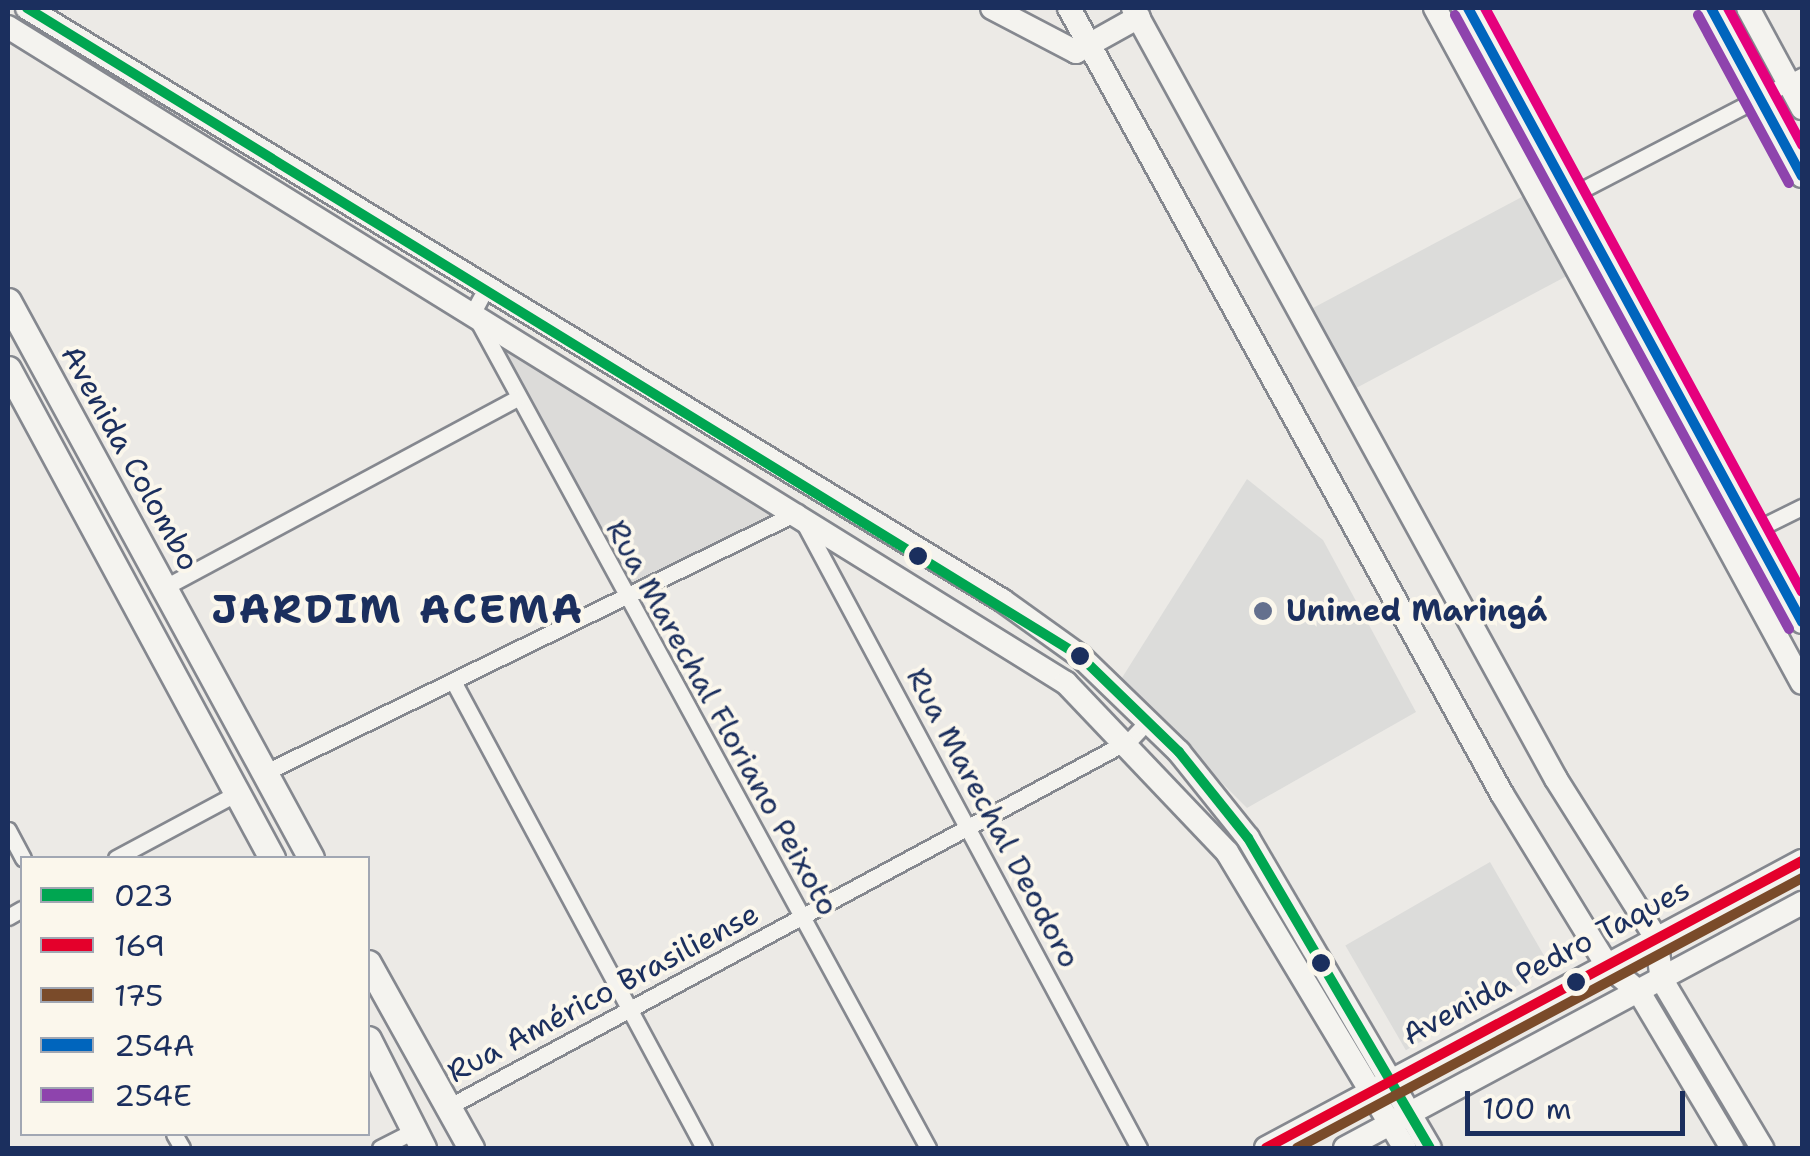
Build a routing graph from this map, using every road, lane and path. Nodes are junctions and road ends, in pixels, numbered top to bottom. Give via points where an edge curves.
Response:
1 (27, 8) edge
2 (992, 8) edge
3 (1069, 8) edge
4 (1435, 8) edge
5 (1468, 8) edge
6 (1712, 8) edge
7 (1748, 8) edge
8 (1134, 18) edge
9 (8, 26) edge
10 (1098, 46) junction
11 (109, 58) junction
12 (1796, 80) edge
13 (94, 82) junction
14 (1760, 98) junction
15 (1802, 108) edge
16 (1802, 176) edge
17 (1572, 197) junction
18 (1543, 210) junction
19 (486, 288) junction
20 (8, 301) edge
21 (473, 312) junction
22 (8, 369) edge
23 (517, 398) junction
24 (814, 486) junction
25 (1802, 507) edge
26 (798, 512) junction
27 (1752, 532) junction
28 (98, 537) junction
29 (142, 544) junction
30 (1725, 545) junction
31 (164, 588) junction
32 (624, 598) junction
33 (1802, 622) edge
34 (453, 680) junction
35 (1802, 684) edge
36 (1148, 721) junction
37 (1130, 740) junction
38 (264, 773) junction
39 (236, 793) junction
40 (967, 828) junction
41 (8, 830) edge
42 (22, 856) edge
43 (120, 856) edge
44 (271, 856) edge
45 (309, 856) edge
46 (1802, 861) edge
47 (1802, 903) edge
48 (800, 918) junction
49 (1656, 938) junction
50 (1308, 950) junction
51 (1606, 964) junction
52 (370, 969) edge
53 (1662, 980) junction
54 (1639, 992) junction
55 (630, 1010) junction
56 (370, 1043) edge
57 (1383, 1082) junction
58 (448, 1107) junction
59 (1402, 1118) junction
60 (418, 1140) edge
61 (380, 1148) edge
62 (471, 1148) edge
63 (704, 1148) edge
64 (928, 1148) edge
65 (1139, 1148) edge
66 (1266, 1148) edge
67 (1345, 1148) edge
68 (1405, 1148) edge
69 (1430, 1148) edge
70 (1732, 1148) edge
71 (1762, 1148) edge

1 - 11 main road
2 - 10 main road via 1063,50
3 - 10 main road
4 - 18 main road
5 - 17 main road
6 - 14 main road
7 - 12 main road
8 - 10 main road
8 - 49 main road via 1556,780
9 - 13 main road
10 - 51 main road via 1502,794
11 - 13 main road
11 - 19 main road
12 - 14 street
12 - 15 main road
13 - 21 main road
14 - 16 main road
14 - 17 street
17 - 18 street
17 - 27 main road
18 - 30 main road
19 - 21 street
19 - 24 main road
20 - 29 main road, Avenida Colombo
21 - 23 street, Rua Marechal Floriano Peixoto
21 - 26 main road
22 - 28 main road
23 - 31 street
23 - 32 street, Rua Marechal Floriano Peixoto
24 - 26 street
24 - 36 main road via 1002,600
25 - 27 street
26 - 32 street
26 - 37 main road via 1066,683
26 - 40 street, Rua Marechal Deodoro
27 - 30 street
27 - 33 main road
28 - 29 main road
28 - 39 main road
29 - 31 main road, Avenida Colombo
30 - 35 main road
31 - 38 main road, Avenida Colombo
32 - 34 street
32 - 48 street, Rua Marechal Floriano Peixoto
34 - 38 street
34 - 55 street
36 - 37 street, Rua Américo Brasiliense
36 - 50 main road via 1248,838
37 - 40 street, Rua Américo Brasiliense
37 - 50 main road
38 - 45 main road, Avenida Colombo
39 - 43 street
39 - 44 main road
40 - 48 street, Rua Américo Brasiliense
40 - 65 street, Rua Marechal Deodoro
41 - 42 street
46 - 49 main road, Avenida Pedro Taques
47 - 53 main road
48 - 55 street, Rua Américo Brasiliense
48 - 64 street, Rua Marechal Floriano Peixoto
49 - 51 main road, Avenida Pedro Taques
49 - 53 main road
50 - 57 main road
51 - 54 main road
51 - 57 main road, Avenida Pedro Taques
52 - 58 main road
53 - 54 main road
53 - 71 main road
54 - 59 main road
54 - 70 main road
55 - 58 street, Rua Américo Brasiliense
55 - 63 street
56 - 60 main road
57 - 59 main road
57 - 66 main road, Avenida Pedro Taques
58 - 62 main road
59 - 67 main road
59 - 68 main road
59 - 69 main road
60 - 61 street

